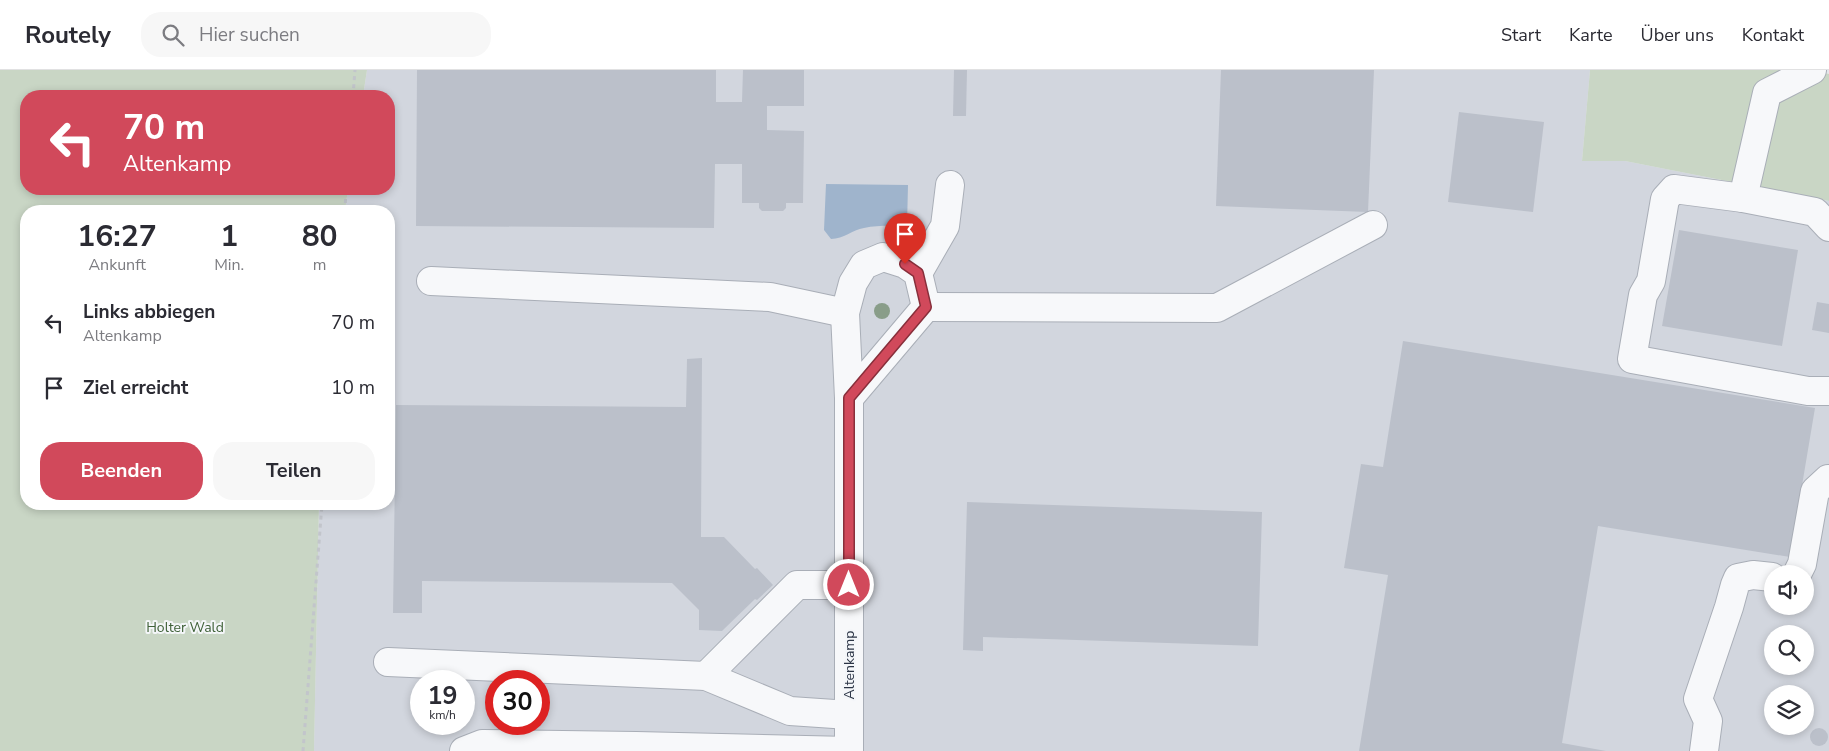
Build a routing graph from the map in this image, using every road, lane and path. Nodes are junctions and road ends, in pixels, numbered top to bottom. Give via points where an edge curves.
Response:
1 (356, 70) edge
2 (1812, 70) edge
3 (354, 90) edge
4 (950, 186) dead end
5 (1743, 198) junction
6 (1373, 225) dead end
7 (1829, 226) edge
8 (918, 273) junction
9 (430, 281) dead end
10 (926, 307) junction
11 (845, 313) junction
12 (1829, 391) edge
13 (849, 398) junction
14 (1829, 479) edge
15 (322, 510) edge
16 (1802, 565) edge
17 (1764, 576) edge
18 (849, 585) junction
19 (388, 662) dead end
20 (706, 676) junction
21 (849, 714) junction
22 (303, 751) edge
23 (464, 751) edge
24 (849, 751) edge
25 (1704, 751) edge

1 - 3 path
2 - 5 street via 1767,93
4 - 8 street via 945,226
5 - 7 street via 1815,212
5 - 12 street via 1674,189 1665,199 1632,359 1808,391
6 - 10 street via 1217,308
8 - 10 street
8 - 11 street, Altenkamp via 905,264 883,257 864,265 853,283
9 - 11 street via 770,297
10 - 13 street
11 - 13 street, Altenkamp
13 - 18 street, Altenkamp
14 - 16 street via 1815,491
15 - 22 path
17 - 25 street via 1738,578 1735,585 1698,699 1708,721
18 - 20 street via 797,585
18 - 21 street, Altenkamp
19 - 20 street
20 - 21 street via 790,711
21 - 24 street, Altenkamp
23 - 24 street via 482,744

